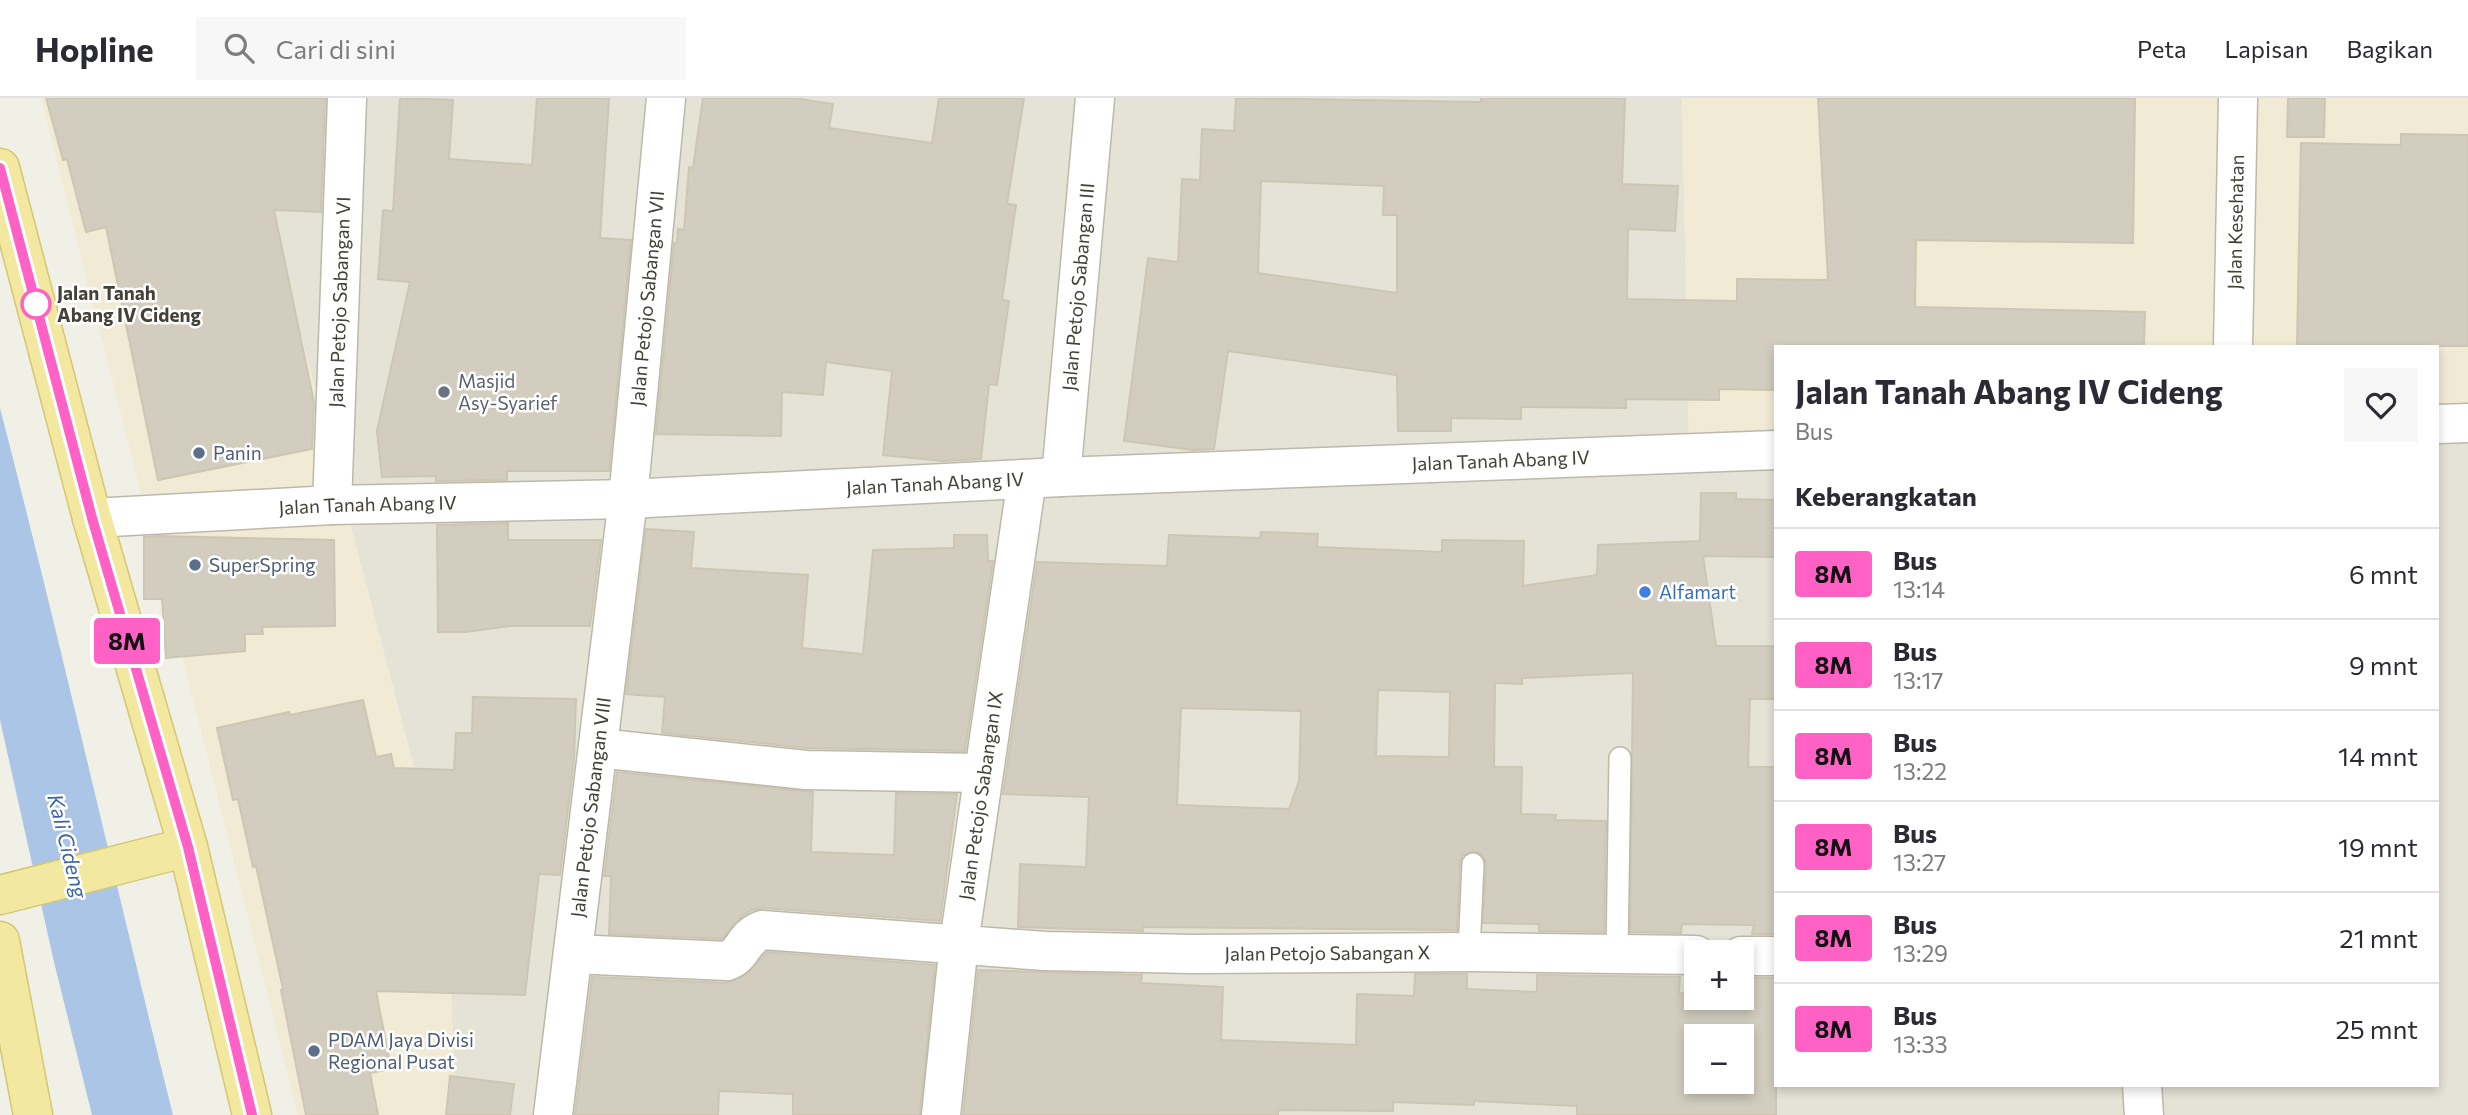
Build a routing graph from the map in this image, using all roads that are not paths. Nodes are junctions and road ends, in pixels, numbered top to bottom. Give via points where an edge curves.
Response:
1 (347, 98) edge
2 (666, 98) edge
3 (1095, 98) edge
4 (2238, 98) edge
5 (0, 168) edge
6 (2233, 345) edge
7 (2468, 423) edge
8 (2439, 424) edge
9 (1774, 450) edge
10 (1044, 478) junction
11 (628, 499) junction
12 (332, 505) junction
13 (92, 518) junction
14 (598, 748) junction
15 (1620, 758) dead end
16 (984, 773) junction
17 (188, 847) junction
18 (1473, 864) dead end
19 (7, 893) edge
20 (0, 941) edge
21 (959, 943) junction
22 (1469, 952) junction
23 (573, 954) junction
24 (1616, 954) junction
25 (1684, 955) edge
26 (1754, 956) edge
27 (1774, 956) edge
28 (2141, 1087) edge
29 (33, 1115) edge
30 (252, 1115) edge
31 (553, 1115) edge
32 (941, 1115) edge
33 (2144, 1115) edge

1 - 12 street, Jalan Petojo Sabangan VI
2 - 11 street, Jalan Petojo Sabangan VII
3 - 10 street, Jalan Petojo Sabangan III
4 - 6 street, Jalan Kesehatan
5 - 13 main road
7 - 8 street
9 - 10 street, Jalan Tanah Abang IV
10 - 11 street, Jalan Tanah Abang IV
10 - 16 street, Jalan Petojo Sabangan IX
11 - 12 street, Jalan Tanah Abang IV
11 - 14 street, Jalan Petojo Sabangan VIII
12 - 13 street, Jalan Tanah Abang IV
13 - 17 main road
14 - 16 street via 806,770
14 - 23 street, Jalan Petojo Sabangan VIII
15 - 24 lane
16 - 21 street, Jalan Petojo Sabangan IX
17 - 19 main road
17 - 30 main road
18 - 22 lane
20 - 29 main road
21 - 22 street, Jalan Petojo Sabangan X via 1045,951 1179,954
21 - 23 street, Jalan Petojo Sabangan X via 762,930 727,961
21 - 32 street, Jalan Petojo Sabangan IX
22 - 24 street, Jalan Petojo Sabangan X
23 - 31 street, Jalan Petojo Sabangan VIII
24 - 25 street, Jalan Petojo Sabangan X
26 - 27 street
28 - 33 street

